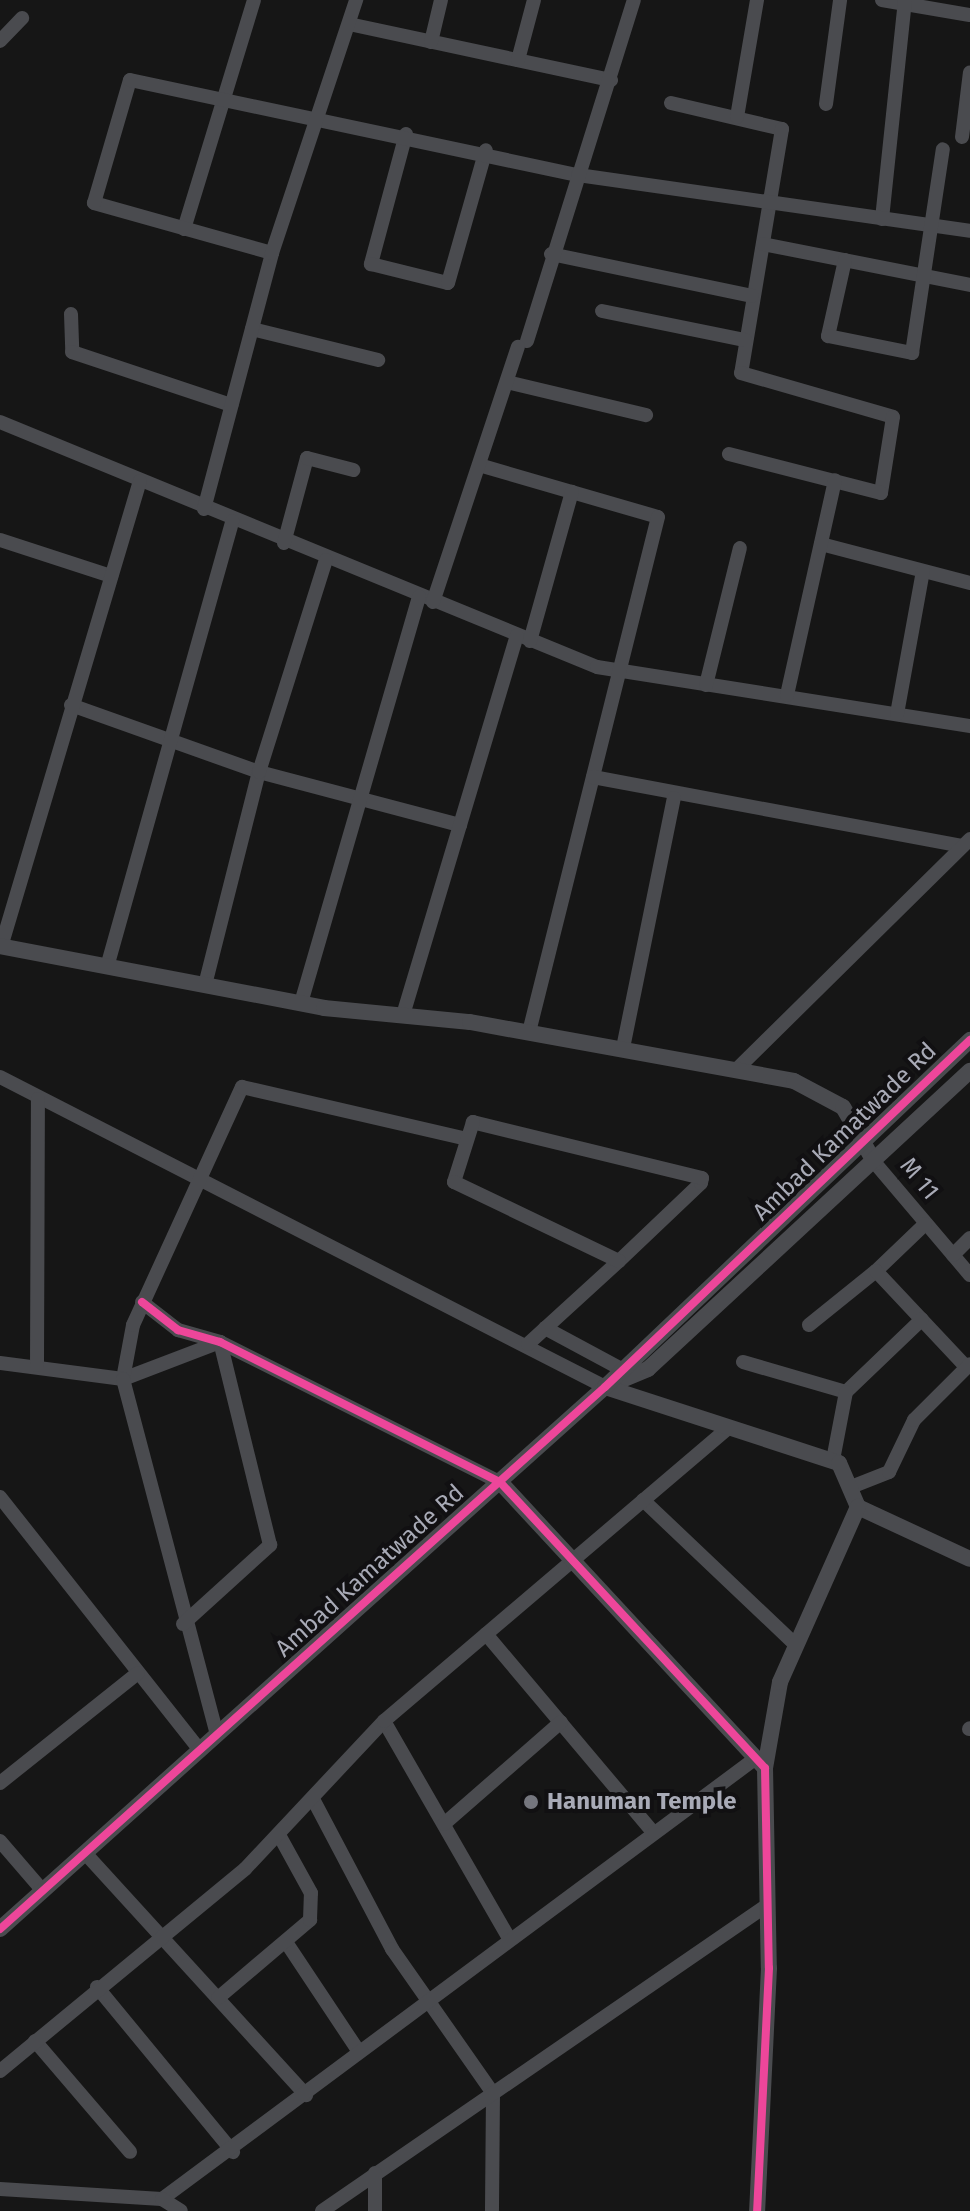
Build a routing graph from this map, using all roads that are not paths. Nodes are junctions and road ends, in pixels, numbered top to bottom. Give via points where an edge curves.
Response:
1 (254, 0) edge
2 (356, 0) edge
3 (441, 0) edge
4 (534, 0) edge
5 (634, 0) edge
6 (757, 0) edge
7 (840, 0) edge
8 (882, 0) edge
9 (905, 2) edge
10 (969, 10) edge
11 (22, 18) dead end
12 (349, 24) junction
13 (0, 41) edge
14 (431, 42) junction
15 (518, 60) junction
16 (970, 72) edge
17 (611, 80) junction
18 (224, 99) junction
19 (671, 103) dead end
20 (826, 104) dead end
21 (967, 115) edge
22 (319, 117) junction
23 (737, 117) junction
24 (406, 134) junction
25 (962, 137) dead end
26 (943, 149) dead end
27 (486, 150) junction
28 (578, 175) junction
29 (770, 202) junction
30 (882, 219) junction
31 (936, 226) junction
32 (184, 229) junction
33 (970, 231) edge
34 (763, 244) junction
35 (272, 253) junction
36 (551, 254) junction
37 (845, 260) junction
38 (929, 276) junction
39 (970, 285) edge
40 (752, 296) junction
41 (602, 311) dead end
42 (71, 314) dead end
43 (252, 329) junction
44 (745, 340) junction
45 (378, 360) dead end
46 (507, 382) junction
47 (231, 405) junction
48 (646, 415) dead end
49 (0, 422) edge
50 (729, 454) dead end
51 (479, 465) junction
52 (353, 470) dead end
53 (835, 480) junction
54 (140, 481) junction
55 (572, 492) junction
56 (204, 509) junction
57 (232, 521) junction
58 (0, 540) edge
59 (284, 543) junction
60 (821, 544) junction
61 (740, 548) dead end
62 (326, 560) junction
63 (923, 571) junction
64 (111, 576) junction
65 (970, 583) edge
66 (426, 599) junction
67 (524, 638) junction
68 (620, 671) junction
69 (706, 685) junction
70 (787, 695) junction
71 (71, 705) junction
72 (897, 714) junction
73 (970, 726) edge
74 (166, 736) junction
75 (259, 772) junction
76 (593, 777) junction
77 (362, 797) junction
78 (674, 798) junction
79 (460, 825) junction
80 (966, 842) edge
81 (1, 946) edge
82 (107, 967) junction
83 (205, 985) junction
84 (301, 1003) junction
85 (403, 1015) junction
86 (529, 1032) junction
87 (970, 1040) edge
88 (623, 1048) junction
89 (736, 1070) junction
90 (970, 1071) edge
91 (0, 1077) edge
92 (38, 1099) junction
93 (467, 1139) dead end
94 (863, 1148) junction
95 (875, 1163) junction
96 (199, 1176) junction
97 (925, 1224) junction
98 (970, 1238) edge
99 (953, 1255) junction
100 (619, 1261) junction
101 (876, 1271) junction
102 (970, 1275) edge
103 (142, 1302) junction
104 (922, 1319) junction
105 (809, 1325) dead end
106 (545, 1328) junction
107 (220, 1342) junction
108 (528, 1344) junction
109 (743, 1362) dead end
110 (0, 1363) edge
111 (37, 1365) junction
112 (968, 1366) edge
113 (621, 1369) junction
114 (123, 1379) junction
115 (605, 1387) junction
116 (846, 1392) junction
117 (729, 1427) junction
118 (833, 1460) junction
119 (500, 1482) junction
120 (851, 1487) junction
121 (0, 1497) edge
122 (643, 1500) junction
123 (858, 1507) junction
124 (970, 1559) edge
125 (572, 1561) junction
126 (183, 1624) junction
127 (486, 1634) junction
128 (795, 1644) junction
129 (138, 1673) junction
130 (384, 1721) junction
131 (561, 1722) junction
132 (217, 1734) junction
133 (200, 1750) junction
134 (760, 1763) junction
135 (0, 1783) edge
136 (313, 1799) junction
137 (444, 1824) junction
138 (653, 1832) junction
139 (279, 1835) junction
140 (0, 1841) edge
141 (85, 1853) junction
142 (43, 1891) junction
143 (766, 1906) junction
144 (0, 1929) edge
145 (508, 1937) junction
146 (164, 1939) junction
147 (286, 1942) junction
148 (97, 1987) junction
149 (425, 1997) junction
150 (218, 1998) junction
151 (35, 2041) junction
152 (359, 2052) junction
153 (0, 2071) edge
154 (493, 2093) junction
155 (306, 2095) junction
156 (130, 2152) dead end
157 (233, 2152) junction
158 (375, 2173) junction
159 (0, 2189) edge
160 (162, 2199) junction
161 (181, 2211) edge
162 (322, 2211) edge
163 (375, 2211) edge
164 (492, 2211) edge
165 (757, 2211) edge

1 - 18 street
2 - 12 street
3 - 14 street
4 - 15 street
5 - 17 street
6 - 23 street
7 - 20 street
8 - 9 street
9 - 10 street
9 - 30 street
11 - 13 street
12 - 14 street
12 - 22 street
14 - 15 street
15 - 17 street
16 - 21 street
17 - 28 street
18 - 22 street
18 - 32 street
18 - 32 street via 130,80 94,203
19 - 23 street
21 - 25 street
22 - 24 street
22 - 35 street
23 - 29 street via 782,129
24 - 27 street
24 - 27 street via 371,264 448,283
26 - 31 street
27 - 28 street
28 - 29 street
28 - 36 street
29 - 30 street
29 - 34 street
30 - 31 street
31 - 33 street
31 - 38 street
32 - 35 street
34 - 37 street
34 - 40 street
35 - 43 street
36 - 40 street
36 - 46 street
37 - 38 street
37 - 38 street via 828,336 912,353
38 - 39 street
40 - 44 street
41 - 44 street
42 - 47 street via 72,352
43 - 45 street
43 - 47 street
44 - 53 street via 741,373 893,417 881,493
46 - 48 street
46 - 51 street
47 - 56 street
49 - 54 street
50 - 53 street
51 - 55 street
51 - 66 street
52 - 59 street via 307,458
53 - 60 street
54 - 56 street
54 - 64 street
55 - 67 street
55 - 68 street via 658,517
56 - 57 street
57 - 59 street
57 - 74 street
58 - 64 street
59 - 62 street
60 - 63 street
60 - 70 street
61 - 69 street
62 - 66 street
62 - 75 street
63 - 65 street
63 - 72 street
64 - 71 street
66 - 67 street
66 - 77 street
67 - 68 street
67 - 79 street
68 - 69 street
68 - 76 street
69 - 70 street
70 - 72 street
71 - 74 street
71 - 81 street
72 - 73 street
74 - 75 street
74 - 82 street
75 - 77 street
75 - 83 street
76 - 78 street
76 - 86 street
77 - 79 street
77 - 84 street
78 - 80 street
78 - 88 street
79 - 85 street
80 - 89 street
81 - 82 street, M 11
82 - 83 street, M 11
83 - 84 street, M 11
84 - 85 street, M 11
85 - 86 street, M 11
86 - 88 street, M 11
87 - 94 street, Ambad Kamatwade Rd
88 - 89 street, M 11
89 - 94 street, M 11 via 794,1081 843,1107
90 - 95 street, Ambad Kamatwade Rd
91 - 92 street
92 - 96 street
92 - 111 street
93 - 96 street via 242,1087
94 - 95 street, M 11
94 - 113 street, Ambad Kamatwade Rd
95 - 97 street, M 11
95 - 115 street, Ambad Kamatwade Rd via 648,1369
96 - 103 street
96 - 108 street
97 - 99 street, M 11
97 - 101 street
98 - 99 street
99 - 102 street, M 11
100 - 100 street via 702,1178 473,1122 454,1182
100 - 106 street
101 - 104 street
101 - 105 street
103 - 107 street via 164,1323
103 - 114 street
104 - 112 street
104 - 116 street
106 - 108 street
106 - 113 street
107 - 114 street
107 - 119 street
107 - 126 street via 270,1545
108 - 115 street
109 - 116 street
110 - 111 street
111 - 114 street
112 - 120 street via 914,1420 889,1472
113 - 115 street, Ambad Kamatwade Rd
114 - 126 street
115 - 117 street
115 - 119 street, Ambad Kamatwade Rd
116 - 118 street
117 - 118 street
117 - 122 street
118 - 120 street via 847,1470
119 - 125 street
119 - 132 street, Ambad Kamatwade Rd
120 - 123 street
121 - 129 street
122 - 125 street
122 - 128 street
123 - 124 street
123 - 128 street
125 - 127 street
125 - 134 street
126 - 132 street
127 - 130 street
127 - 131 street
128 - 134 street
129 - 133 street
129 - 135 street
130 - 136 street
130 - 137 street
131 - 137 street
131 - 138 street
132 - 133 street, Ambad Kamatwade Rd
133 - 141 street, Ambad Kamatwade Rd
134 - 138 street
134 - 143 street
136 - 139 street
136 - 149 street via 392,1949
137 - 145 street
138 - 145 street
139 - 146 street
139 - 147 street via 312,1904 310,1920
140 - 142 street
141 - 142 street, Ambad Kamatwade Rd
141 - 146 street
142 - 144 street, Ambad Kamatwade Rd
143 - 154 street
143 - 165 street
145 - 149 street
146 - 148 street
146 - 150 street
147 - 150 street
147 - 152 street
148 - 151 street
148 - 157 street
149 - 152 street
149 - 154 street
150 - 155 street
151 - 153 street
151 - 156 street
152 - 155 street
154 - 158 street
154 - 164 street
155 - 157 street
157 - 160 street
158 - 162 street
158 - 163 street
159 - 160 street
160 - 161 street

